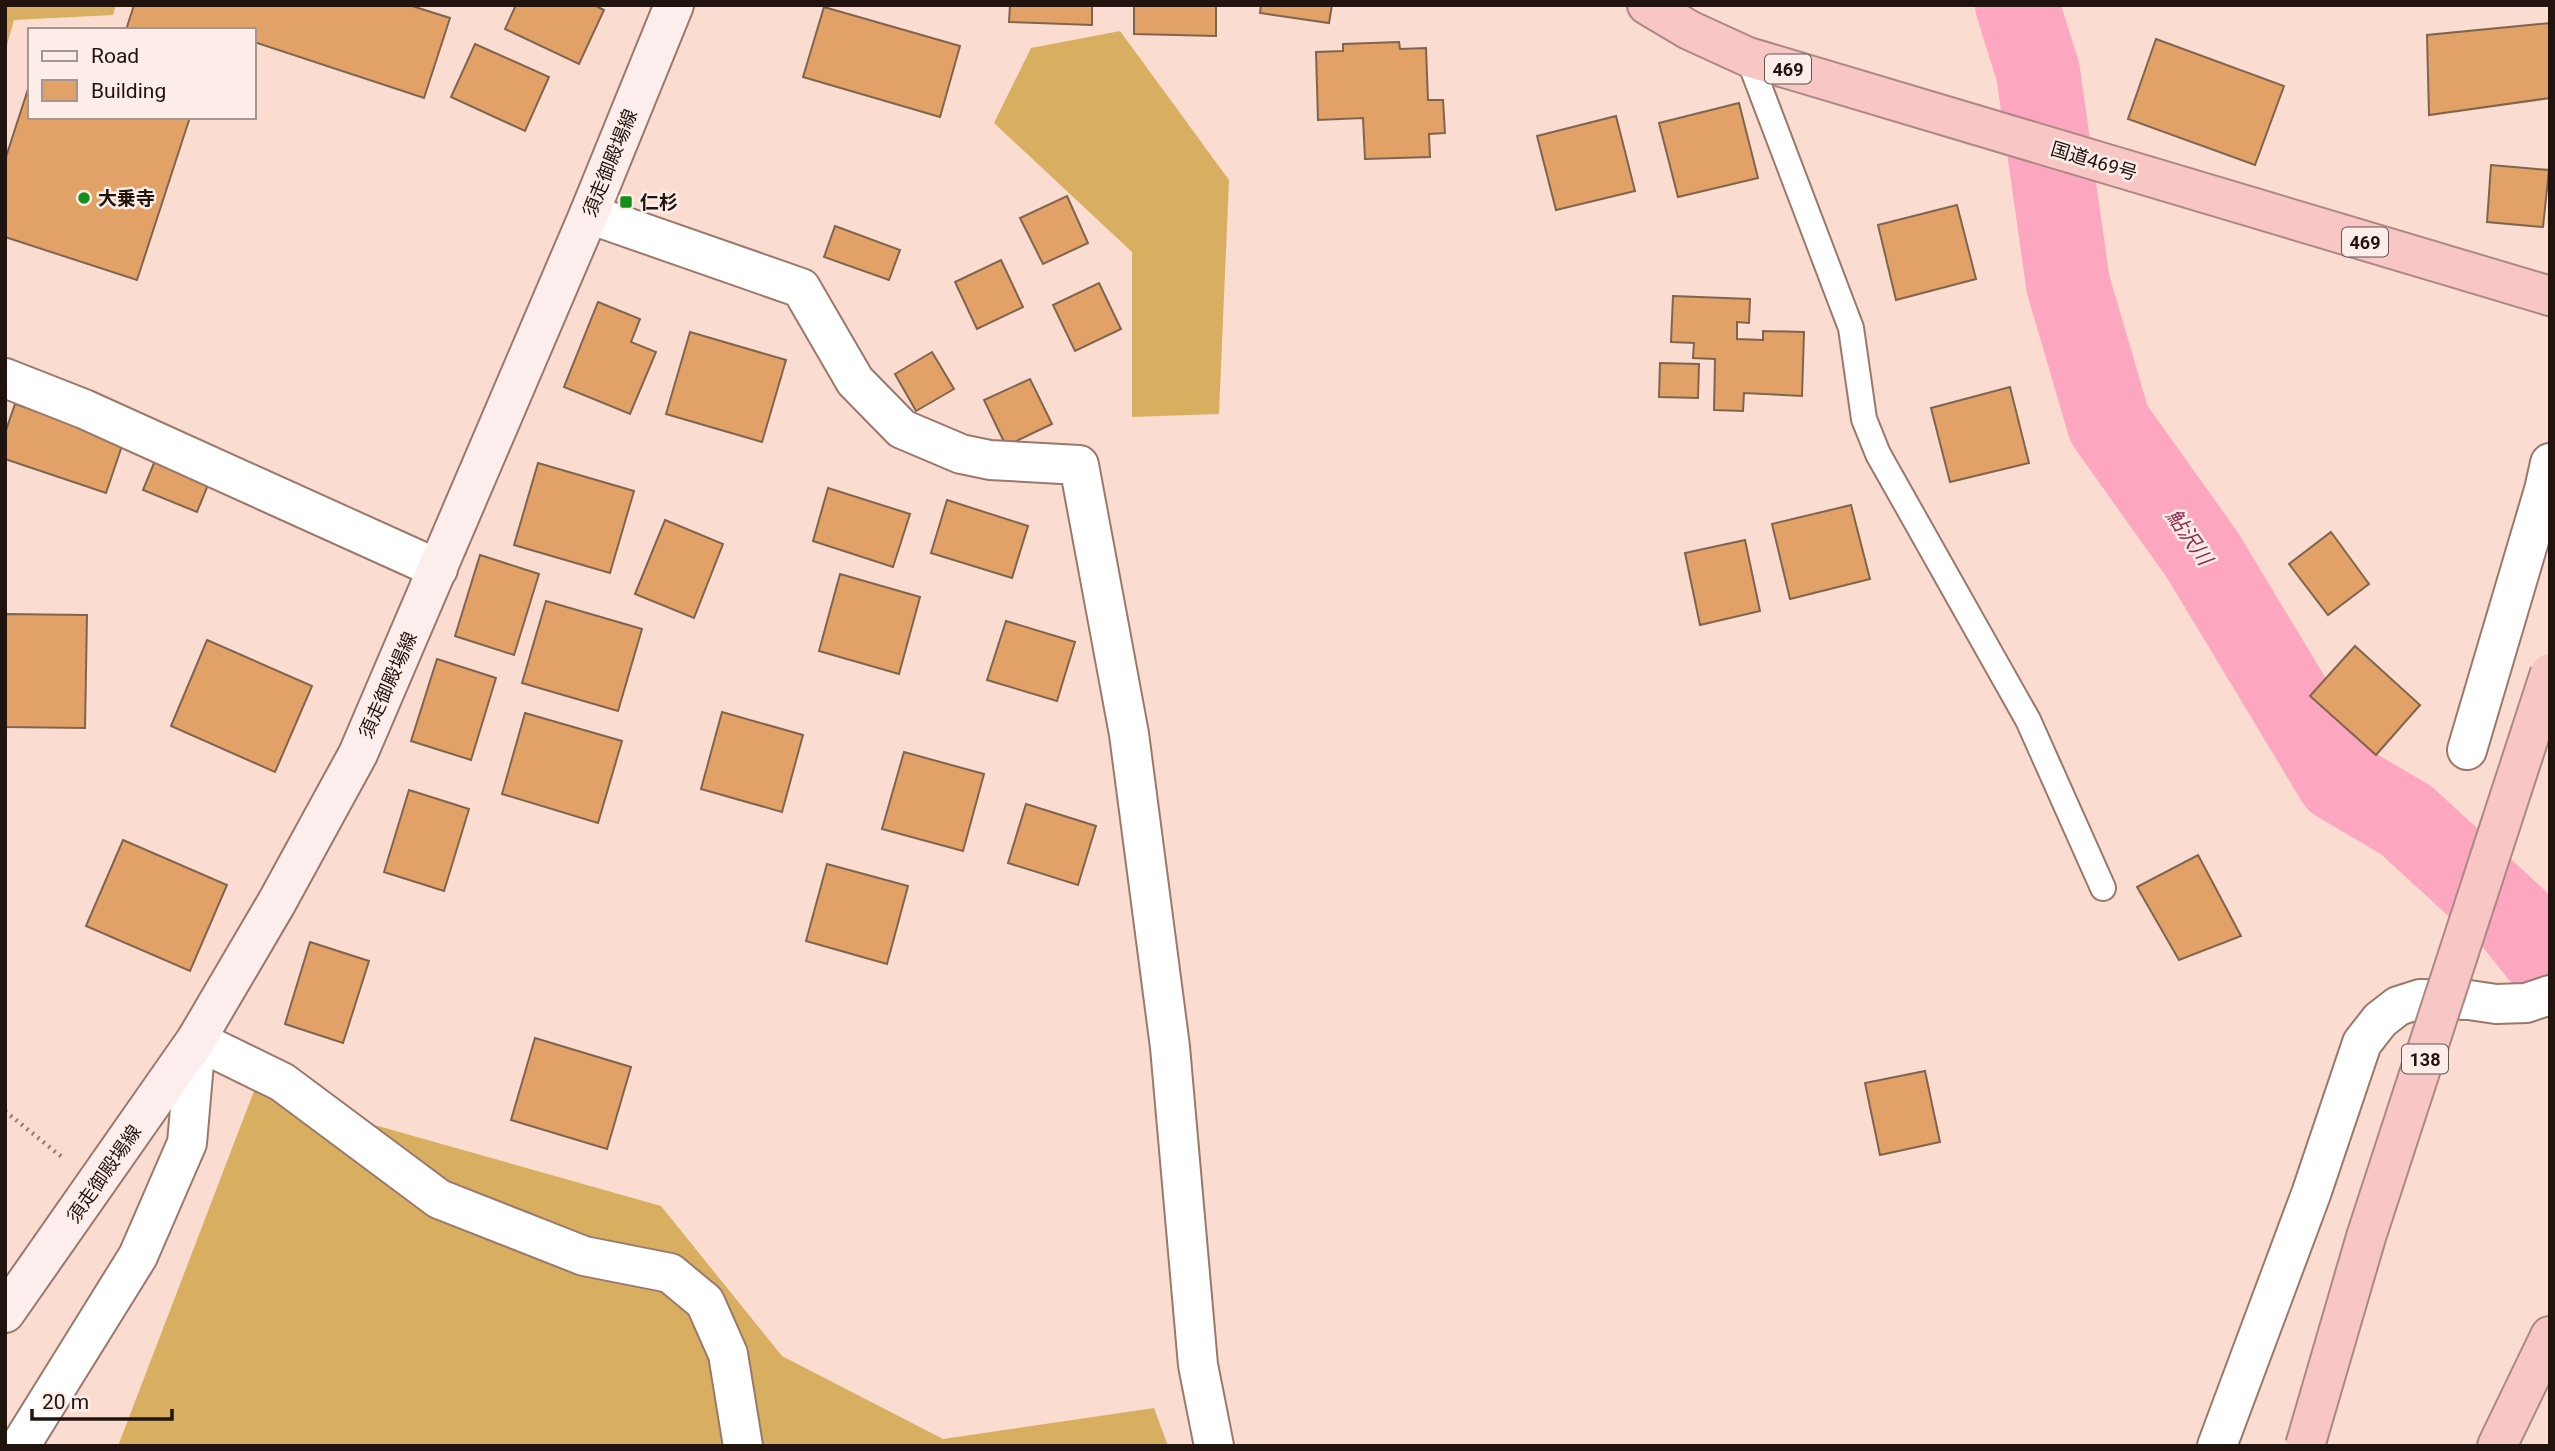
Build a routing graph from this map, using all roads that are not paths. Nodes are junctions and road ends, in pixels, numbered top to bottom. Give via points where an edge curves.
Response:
1 (674, 5) edge
2 (1647, 5) edge
3 (1748, 57) junction
4 (589, 214) junction
5 (2550, 296) edge
6 (5, 378) edge
7 (2548, 482) edge
8 (438, 569) junction
9 (2550, 673) edge
10 (2467, 750) dead end
11 (2103, 888) dead end
12 (2547, 997) edge
13 (196, 1040) junction
14 (5, 1313) edge
15 (2550, 1336) edge
16 (2219, 1445) edge
17 (20, 1446) edge
18 (743, 1446) edge
19 (1214, 1446) edge
20 (2305, 1446) edge
21 (2497, 1446) edge

1 - 4 main road, 須走御殿場線
2 - 3 highway, 国道469号 / 469
3 - 5 highway, 国道469号 / 469
3 - 11 lane via 1851,328 1864,419 1878,454 2028,720
4 - 8 main road, 須走御殿場線
4 - 19 street via 802,288 855,381 902,429 961,454 990,460 1079,465 1129,734 1170,1047 1198,1365
6 - 8 street
7 - 10 street
8 - 13 main road, 須走御殿場線 via 358,754
9 - 20 highway, 138, bridge via 2366,1237
12 - 16 street via 2496,1004 2420,999 2398,1006 2362,1043
13 - 14 main road, 須走御殿場線
13 - 17 street via 187,1143 138,1256
13 - 18 street via 282,1082 439,1199 584,1256 670,1273 705,1302 727,1354
15 - 21 highway

